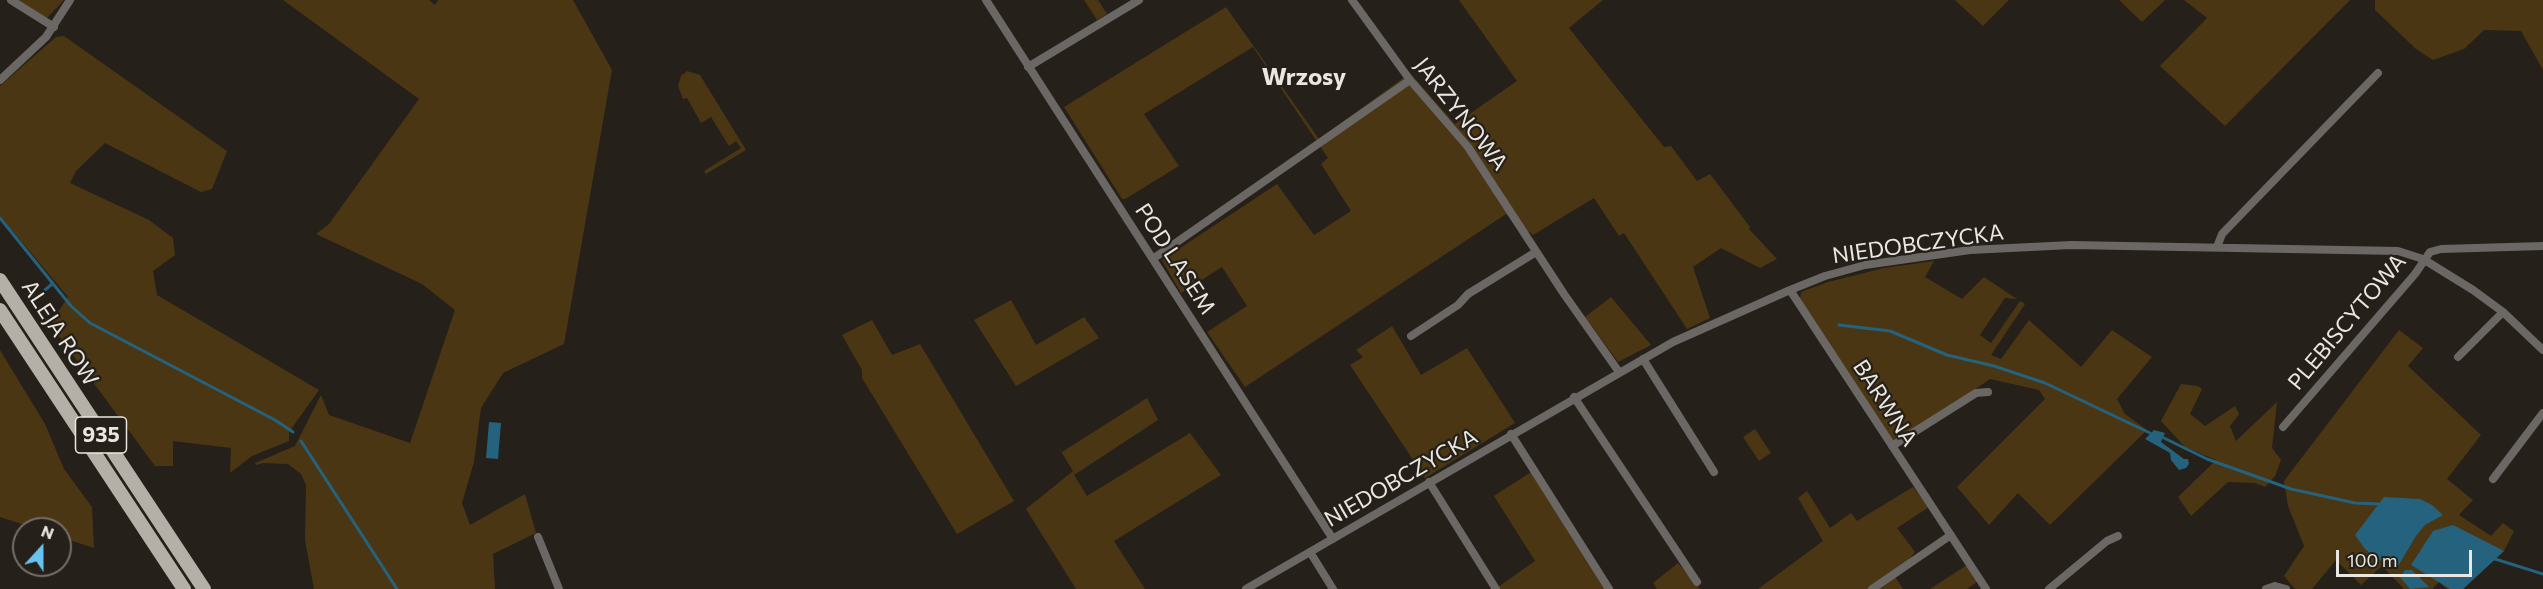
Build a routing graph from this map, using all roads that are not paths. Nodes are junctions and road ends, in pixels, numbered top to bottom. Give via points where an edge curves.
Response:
1 (10, 0) edge
2 (70, 0) edge
3 (986, 0) edge
4 (1139, 0) edge
5 (1352, 0) edge
6 (54, 27) junction
7 (1028, 67) junction
8 (2378, 73) dead end
9 (0, 80) edge
10 (1410, 80) junction
11 (2543, 246) edge
12 (2217, 247) junction
13 (1536, 252) junction
14 (1154, 258) junction
15 (2423, 259) junction
16 (0, 280) edge
17 (1790, 290) junction
18 (0, 310) edge
19 (2503, 312) junction
20 (1411, 336) dead end
21 (2543, 350) edge
22 (2458, 357) dead end
23 (1643, 359) junction
24 (1619, 372) junction
25 (1988, 392) dead end
26 (1574, 397) junction
27 (2543, 413) edge
28 (2283, 427) dead end
29 (1511, 434) junction
30 (1892, 446) junction
31 (1714, 472) dead end
32 (2493, 479) dead end
33 (1430, 482) junction
34 (1951, 535) junction
35 (2118, 536) dead end
36 (538, 537) dead end
37 (1333, 539) junction
38 (1310, 552) junction
39 (1696, 582) dead end
40 (184, 589) edge
41 (204, 589) edge
42 (559, 589) edge
43 (1246, 589) edge
44 (1333, 589) edge
45 (1496, 589) edge
46 (1609, 589) edge
47 (1872, 589) edge
48 (1986, 589) edge
49 (2049, 589) edge
50 (2266, 589) edge
51 (2286, 589) edge

1 - 6 street
2 - 6 street
3 - 7 street, POD LASEM
4 - 7 street
5 - 10 street, JARZYNOWA
6 - 9 street
7 - 14 street, POD LASEM
8 - 12 street via 2222,234
10 - 13 street, JARZYNOWA via 1468,147
10 - 14 street
11 - 15 street via 2437,250
12 - 15 street, NIEDOBCZYCKA via 2391,250
12 - 17 street, NIEDOBCZYCKA via 2072,245 1970,250 1865,265
13 - 20 street via 1468,294
13 - 24 street, JARZYNOWA
14 - 37 street, POD LASEM
15 - 19 street, PLEBISCYTOWA
15 - 28 street, PLEBISCYTOWA via 2415,274
16 - 41 main road, ALEJA ROW / 935
17 - 23 street, NIEDOBCZYCKA
17 - 30 street, BARWNA
18 - 40 main road, ALEJA ROW / 935
19 - 21 street, PLEBISCYTOWA
19 - 22 street
23 - 24 street, NIEDOBCZYCKA
23 - 31 street
24 - 26 street, NIEDOBCZYCKA
25 - 30 street via 1976,393
26 - 29 street, NIEDOBCZYCKA
26 - 39 street
27 - 32 street
29 - 33 street, NIEDOBCZYCKA
29 - 46 street
30 - 34 street, BARWNA
33 - 37 street, NIEDOBCZYCKA
33 - 45 street
34 - 47 street
34 - 48 street, BARWNA
35 - 49 street
36 - 42 street
37 - 38 street, NIEDOBCZYCKA
38 - 43 street, NIEDOBCZYCKA
38 - 44 street
50 - 51 street

